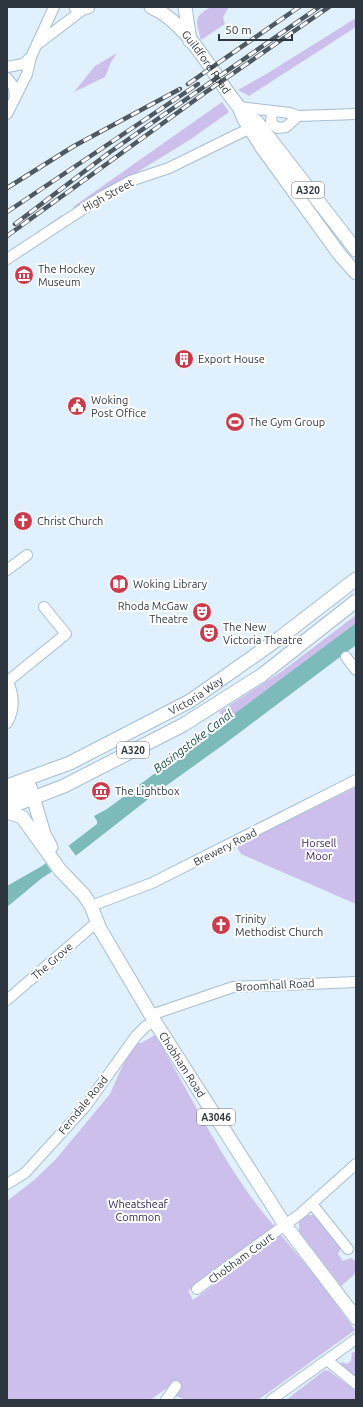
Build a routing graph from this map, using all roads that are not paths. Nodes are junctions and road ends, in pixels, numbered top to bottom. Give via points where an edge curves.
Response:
1 (54, 7) edge
2 (83, 7) edge
3 (173, 7) edge
4 (185, 7) edge
5 (156, 9) edge
6 (190, 41) junction
7 (37, 45) junction
8 (31, 56) junction
9 (7, 67) edge
10 (7, 78) edge
11 (15, 98) junction
12 (272, 112) junction
13 (7, 114) edge
14 (356, 114) edge
15 (298, 116) junction
16 (246, 121) junction
17 (356, 250) edge
18 (7, 259) edge
19 (355, 270) edge
20 (27, 555) dead end
21 (7, 570) edge
22 (356, 579) edge
23 (356, 601) edge
24 (44, 607) dead end
25 (346, 657) dead end
26 (356, 670) edge
27 (7, 680) edge
28 (7, 723) edge
29 (356, 780) edge
30 (64, 786) junction
31 (21, 791) edge
32 (7, 796) edge
33 (7, 808) edge
34 (7, 812) edge
35 (42, 820) junction
36 (48, 849) junction
37 (91, 906) junction
38 (97, 922) junction
39 (356, 982) edge
40 (7, 1000) edge
41 (153, 1018) junction
42 (356, 1164) edge
43 (7, 1184) edge
44 (312, 1204) junction
45 (285, 1226) junction
46 (348, 1249) dead end
47 (197, 1290) dead end
48 (356, 1318) edge
49 (356, 1339) edge
50 (327, 1360) junction
51 (356, 1384) edge
52 (176, 1386) dead end
53 (166, 1400) edge
54 (271, 1400) edge

1 - 7 street
2 - 7 street
3 - 5 main road via 169,10
4 - 6 main road, Guildford Road
5 - 6 main road, A320
6 - 16 main road, Guildford Road / A320
7 - 8 street
8 - 9 street via 23,64
8 - 11 street via 27,74
10 - 11 street via 14,87
11 - 13 street
12 - 15 street
12 - 15 street via 271,122 277,128 286,127
12 - 16 street
14 - 15 street
16 - 17 main road, Guildford Road / A320
16 - 18 street, High Street via 169,168 130,181
16 - 19 main road, Guildford Road / A320 via 340,255
20 - 21 street
22 - 31 main road, Victoria Way / A320 via 281,637 190,701
23 - 30 main road, Victoria Way / A320 via 262,675 228,698 182,725
24 - 27 street via 66,634
25 - 26 street
27 - 28 street via 13,694
29 - 37 street, Brewery Road via 152,883
30 - 31 main road, Victoria Way / A320
30 - 35 main road, A320 via 49,798 42,813
31 - 32 main road, Victoria Way
31 - 33 main road, Victoria Way / A320
31 - 35 main road, Chobham Road
31 - 36 main road, Chobham Road / A3046
34 - 36 main road, Chobham Road / A3046 via 22,817
35 - 36 main road, Chobham Road
36 - 37 main road, Chobham Road / A3046
37 - 38 main road, Chobham Road / A3046
38 - 40 street, The Grove
38 - 41 main road, Chobham Road / A3046
39 - 41 street, Broomhall Road via 233,987
41 - 43 street, Ferndale Road via 136,1036 85,1106 25,1174
41 - 45 main road, Chobham Road / A3046
42 - 44 street, Chobham Court
44 - 45 street, Chobham Court
44 - 46 street
45 - 47 street, Chobham Court
45 - 48 main road, Chobham Road / A3046
49 - 50 street
50 - 51 street
50 - 54 street
52 - 53 street

